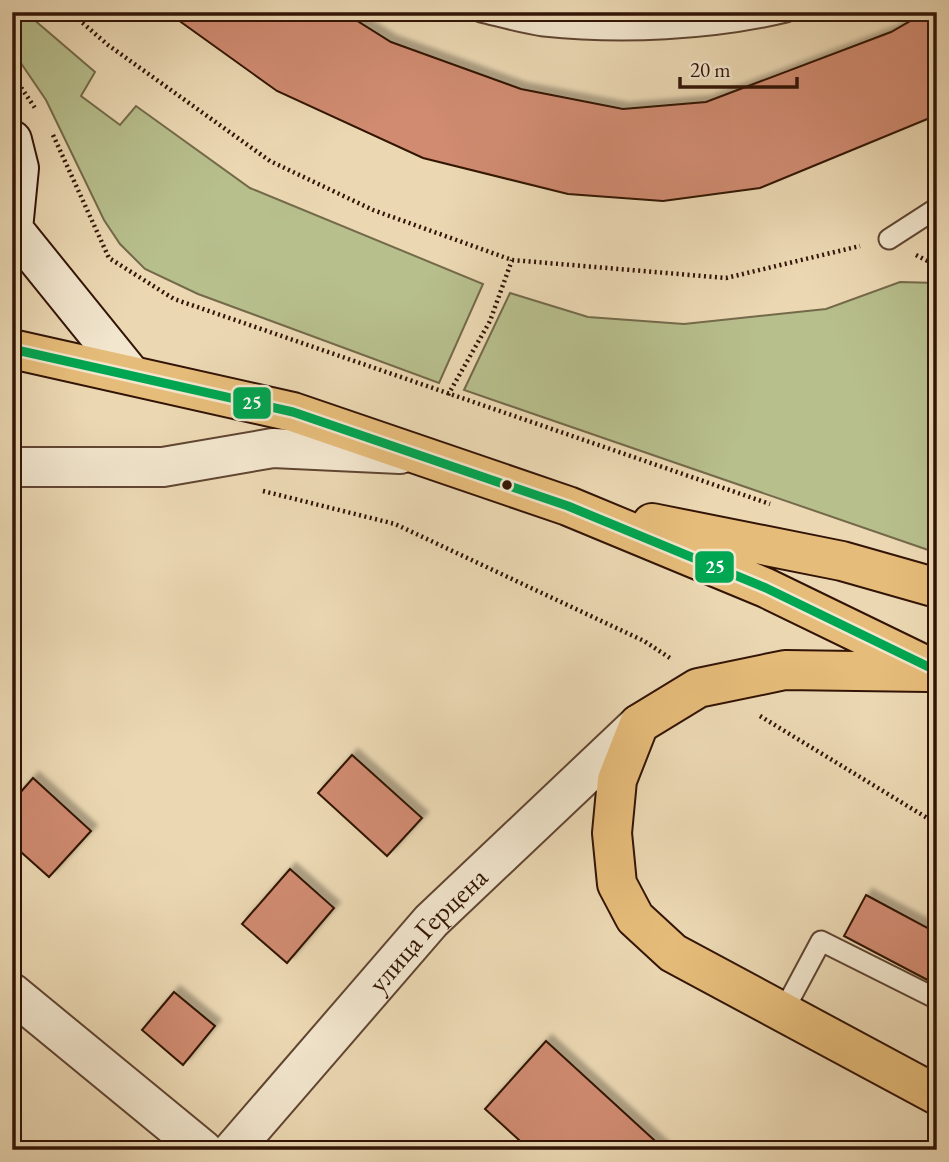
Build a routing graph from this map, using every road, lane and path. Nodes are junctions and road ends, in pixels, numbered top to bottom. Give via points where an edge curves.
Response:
1 (70, 12) edge
2 (481, 12) edge
3 (786, 12) edge
4 (12, 74) edge
5 (48, 128) dead end
6 (27, 129) edge
7 (937, 208) edge
8 (13, 230) edge
9 (889, 239) joint
10 (512, 260) junction
11 (12, 349) edge
12 (131, 375) junction
13 (448, 395) junction
14 (421, 455) junction
15 (12, 467) edge
16 (253, 489) dead end
17 (568, 506) junction
18 (778, 506) dead end
19 (395, 524) dead end
20 (937, 588) edge
21 (937, 671) edge
22 (639, 724) junction
23 (12, 993) edge
24 (937, 999) edge
25 (783, 1012) junction
26 (937, 1095) edge
27 (203, 1150) edge
28 (233, 1150) edge

1 - 10 path via 108,45 270,162 373,210
2 - 3 lane via 544,26 638,28 737,24
4 - 6 path
5 - 13 path via 109,258 174,299
6 - 8 street
7 - 9 lane
8 - 12 street
9 - 10 path via 726,278
10 - 13 path via 490,321
11 - 12 main road
12 - 14 main road via 293,412
13 - 18 path
14 - 15 street via 273,448 163,467
14 - 17 main road
16 - 19 path
17 - 20 main road via 842,561
17 - 21 main road via 766,588
21 - 22 main road via 785,670 698,688
22 - 25 main road via 617,780 612,834 617,884 635,918 673,953
22 - 28 street, улица Герцена via 431,921
23 - 27 street
24 - 25 lane via 821,942
25 - 26 main road

